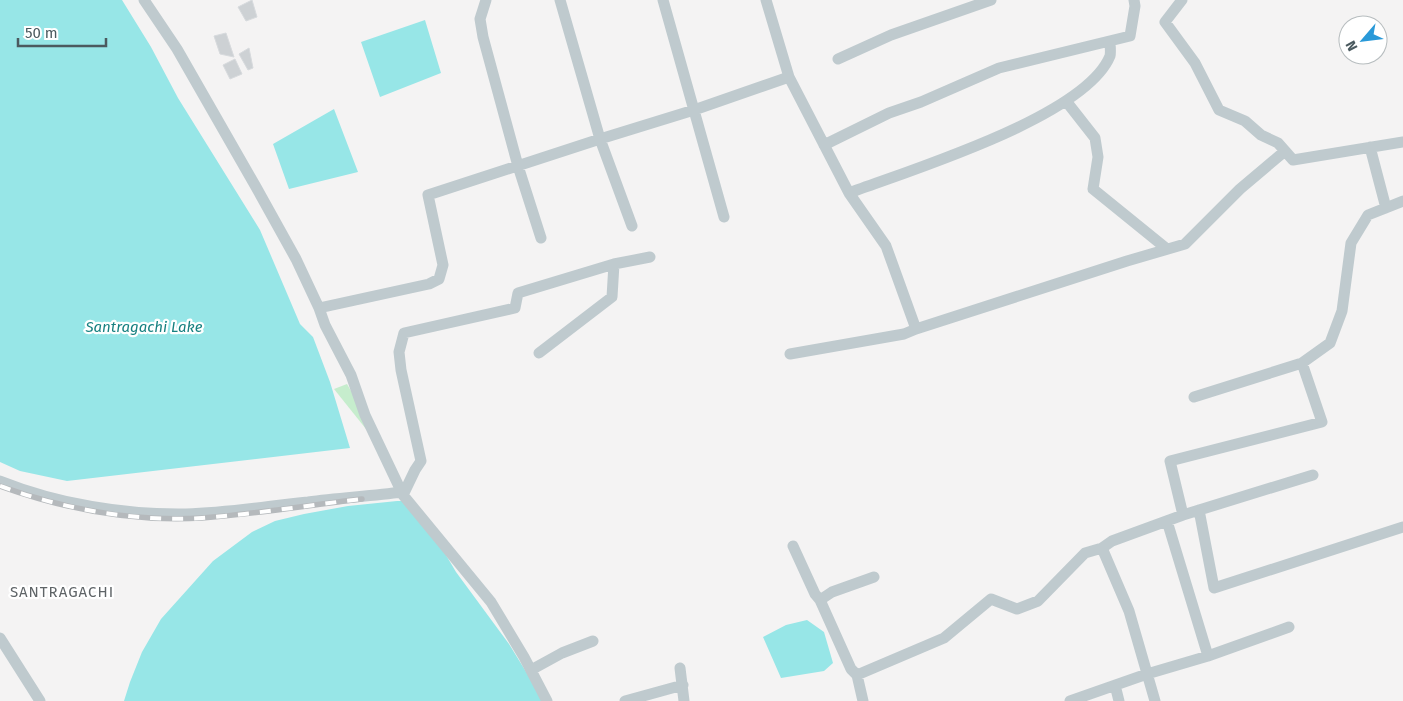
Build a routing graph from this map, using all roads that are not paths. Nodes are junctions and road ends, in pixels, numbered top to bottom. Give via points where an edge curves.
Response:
1 (144, 0) edge
2 (486, 0) edge
3 (560, 0) edge
4 (664, 0) edge
5 (766, 0) edge
6 (991, 0) edge
7 (1134, 0) edge
8 (1182, 0) edge
9 (1110, 41) junction
10 (838, 59) dead end
11 (790, 78) junction
12 (1066, 101) junction
13 (694, 110) junction
14 (600, 139) junction
15 (1403, 142) edge
16 (824, 146) junction
17 (1370, 148) junction
18 (1285, 151) junction
19 (518, 166) junction
20 (849, 193) junction
21 (1403, 201) edge
22 (1386, 208) junction
23 (724, 217) dead end
24 (632, 226) dead end
25 (541, 238) dead end
26 (1167, 249) junction
27 (650, 257) dead end
28 (614, 264) junction
29 (319, 308) junction
30 (916, 329) junction
31 (539, 353) dead end
32 (790, 354) dead end
33 (1302, 364) junction
34 (1194, 398) dead end
35 (1313, 475) dead end
36 (0, 481) edge
37 (403, 493) junction
38 (1199, 510) junction
39 (1183, 515) junction
40 (1167, 521) junction
41 (1403, 527) edge
42 (793, 546) dead end
43 (1102, 548) junction
44 (874, 577) dead end
45 (820, 600) junction
46 (1289, 627) dead end
47 (0, 638) edge
48 (593, 641) dead end
49 (1208, 656) junction
50 (680, 668) dead end
51 (530, 670) junction
52 (1147, 674) junction
53 (857, 675) junction
54 (683, 685) junction
55 (1115, 685) junction
56 (40, 701) edge
57 (547, 701) edge
58 (625, 701) edge
59 (684, 701) edge
60 (863, 701) edge
61 (1070, 701) edge
62 (1119, 701) edge
63 (1155, 701) edge

1 - 29 street via 177,49 256,187
2 - 19 street via 480,18 483,37
3 - 14 street
4 - 13 street
5 - 11 street
6 - 10 street via 891,35
7 - 9 street via 1130,36
8 - 18 street via 1164,22 1195,63 1219,110 1246,121
9 - 12 street via 1110,55 1096,77
9 - 16 street via 1000,68 889,113
11 - 13 street
11 - 16 street
12 - 20 street via 1002,136
12 - 26 street via 1095,138 1098,157 1092,189
13 - 14 street
13 - 23 street
14 - 19 street
14 - 24 street
15 - 17 street
16 - 20 street
17 - 18 street via 1293,160
17 - 22 street
18 - 26 street via 1240,188 1185,244
19 - 25 street
19 - 29 street via 428,195 443,265 439,279 429,284
20 - 30 street via 886,246
21 - 22 street
22 - 33 street via 1368,215 1351,243 1342,310 1330,343
26 - 30 street
27 - 28 street
28 - 31 street via 612,298
28 - 37 street via 518,293 516,308 404,333 399,352 401,370 421,461
29 - 37 street
30 - 32 street via 904,334
33 - 34 street
33 - 39 street via 1322,422 1170,461
35 - 38 street
36 - 37 street via 82,504 134,512 186,514
37 - 51 street via 491,602
38 - 39 street
38 - 41 street via 1214,588
39 - 40 street
40 - 43 street via 1112,541
40 - 49 street
42 - 45 street
43 - 52 street via 1129,611
43 - 53 street via 1085,553 1038,601 1016,609 992,599 944,638
44 - 45 street via 832,592
45 - 53 street via 851,669
46 - 49 street
47 - 56 street
48 - 51 street
49 - 52 street
50 - 54 street
51 - 57 street
52 - 55 street
52 - 63 street
53 - 60 street
54 - 58 street
54 - 59 street
55 - 61 street
55 - 62 street

